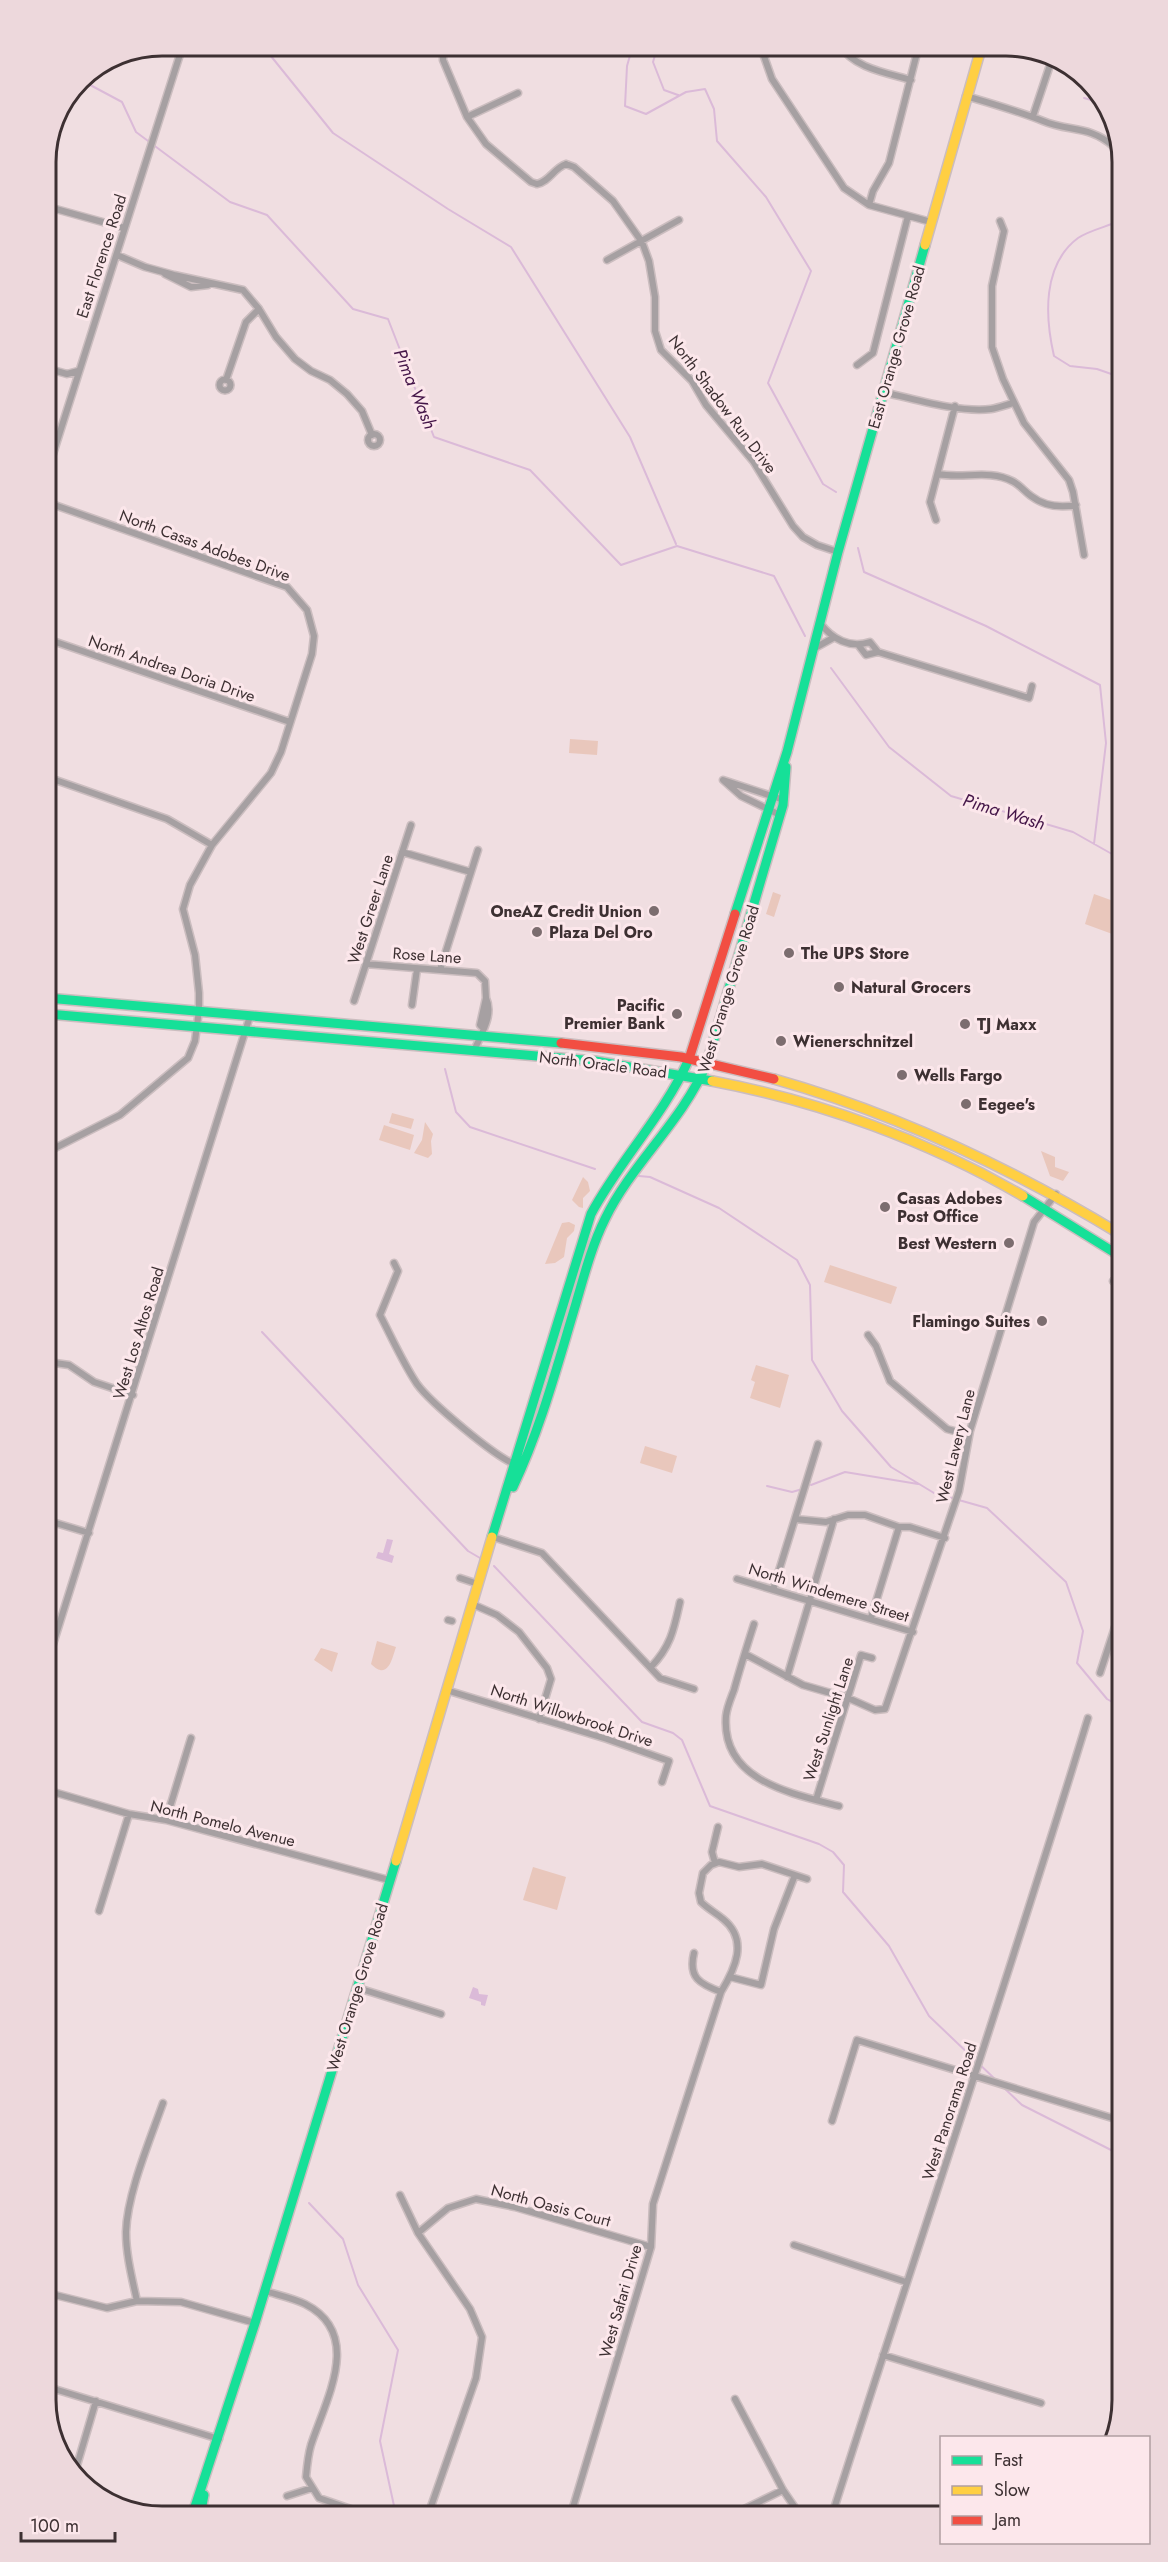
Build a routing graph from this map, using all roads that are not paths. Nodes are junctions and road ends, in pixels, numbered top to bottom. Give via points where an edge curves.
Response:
1 (179, 56) edge
2 (443, 56) edge
3 (764, 56) edge
4 (849, 56) edge
5 (916, 56) edge
6 (979, 56) edge
7 (1050, 65) edge
8 (911, 80) junction
9 (518, 93) dead end
10 (966, 96) junction
11 (1033, 116) junction
12 (467, 117) junction
13 (1111, 145) edge
14 (869, 205) junction
15 (56, 209) edge
16 (908, 216) junction
17 (679, 220) dead end
18 (999, 221) dead end
19 (931, 222) junction
20 (124, 228) junction
21 (642, 242) junction
22 (117, 255) junction
23 (607, 260) dead end
24 (259, 309) junction
25 (857, 365) dead end
26 (56, 371) edge
27 (78, 372) junction
28 (226, 380) dead end
29 (884, 392) junction
30 (1013, 403) junction
31 (955, 406) junction
32 (372, 435) dead end
33 (56, 444) edge
34 (938, 474) junction
35 (56, 506) edge
36 (1076, 506) junction
37 (936, 520) dead end
38 (838, 552) junction
39 (1084, 555) dead end
40 (819, 622) junction
41 (833, 638) junction
42 (56, 642) edge
43 (859, 646) junction
44 (813, 649) junction
45 (878, 652) junction
46 (1032, 686) dead end
47 (290, 722) junction
48 (787, 752) junction
49 (56, 780) edge
50 (772, 797) junction
51 (784, 800) junction
52 (768, 810) junction
53 (780, 815) junction
54 (411, 825) dead end
55 (212, 845) junction
56 (478, 850) dead end
57 (402, 852) junction
58 (471, 872) junction
59 (366, 964) junction
60 (417, 969) junction
61 (440, 970) junction
62 (56, 999) edge
63 (354, 1001) dead end
64 (412, 1005) dead end
65 (199, 1010) junction
66 (56, 1015) edge
67 (250, 1015) junction
68 (197, 1028) junction
69 (245, 1032) junction
70 (481, 1032) junction
71 (474, 1050) junction
72 (690, 1059) junction
73 (707, 1063) junction
74 (683, 1075) junction
75 (701, 1078) junction
76 (56, 1147) edge
77 (1056, 1194) junction
78 (1045, 1207) junction
79 (1112, 1229) edge
80 (1112, 1251) edge
81 (394, 1263) dead end
82 (868, 1335) dead end
83 (56, 1363) edge
84 (133, 1395) junction
85 (969, 1435) junction
86 (818, 1444) dead end
87 (519, 1466) junction
88 (834, 1518) junction
89 (795, 1519) junction
90 (56, 1523) edge
91 (899, 1527) junction
92 (89, 1533) junction
93 (493, 1537) junction
94 (945, 1538) junction
95 (460, 1578) dead end
96 (737, 1579) dead end
97 (478, 1584) junction
98 (773, 1590) junction
99 (810, 1600) junction
100 (680, 1602) dead end
101 (472, 1604) junction
102 (871, 1618) junction
103 (754, 1624) dead end
104 (913, 1632) junction
105 (56, 1635) edge
106 (1112, 1636) edge
107 (745, 1654) junction
108 (872, 1658) dead end
109 (651, 1667) junction
110 (1100, 1673) dead end
111 (787, 1677) junction
112 (694, 1689) dead end
113 (446, 1690) junction
114 (848, 1698) junction
115 (1088, 1718) dead end
116 (539, 1719) junction
117 (191, 1738) dead end
118 (662, 1782) dead end
119 (56, 1793) edge
120 (816, 1800) junction
121 (839, 1806) dead end
122 (129, 1814) junction
123 (166, 1820) junction
124 (718, 1827) dead end
125 (715, 1863) junction
126 (795, 1875) junction
127 (807, 1879) dead end
128 (389, 1880) junction
129 (99, 1911) dead end
130 (694, 1953) dead end
131 (730, 1977) junction
132 (358, 1988) junction
133 (721, 1992) junction
134 (441, 2014) dead end
135 (975, 2075) junction
136 (163, 2103) dead end
137 (1112, 2118) edge
138 (832, 2121) dead end
139 (400, 2195) dead end
140 (418, 2233) junction
141 (794, 2245) dead end
142 (651, 2247) junction
143 (906, 2282) junction
144 (265, 2291) junction
145 (56, 2295) edge
146 (137, 2301) junction
147 (255, 2323) junction
148 (883, 2355) junction
149 (56, 2389) edge
150 (735, 2399) dead end
151 (96, 2401) junction
152 (1041, 2403) dead end
153 (219, 2439) junction
154 (77, 2465) edge
155 (209, 2469) junction
156 (312, 2488) junction
157 (783, 2490) junction
158 (287, 2496) dead end
159 (196, 2506) edge
160 (202, 2506) edge
161 (342, 2506) edge
162 (431, 2506) edge
163 (572, 2506) edge
164 (750, 2506) edge
165 (794, 2506) edge
166 (835, 2506) edge

1 - 20 street, East Florence Road
2 - 12 street
3 - 14 street via 772,79 823,159 844,188
4 - 8 street via 860,64
5 - 8 street
6 - 10 main road, East Orange Grove Road
7 - 11 street
8 - 14 street via 889,164
9 - 12 street
10 - 11 street
10 - 19 main road, East Orange Grove Road
11 - 13 street via 1043,122 1099,134
12 - 21 street, North Shadow Run Drive via 486,144 537,186 566,161 613,201
14 - 16 street
15 - 20 street
16 - 19 street
16 - 25 street via 873,353
17 - 21 street
18 - 30 street via 1004,231 992,286 989,343
19 - 29 main road, East Orange Grove Road
20 - 22 street, East Florence Road
21 - 23 street
21 - 38 street, North Shadow Run Drive via 649,261 655,331 661,350 692,381 706,405 753,461 793,526 803,537
22 - 24 street via 191,287 215,284 243,290
22 - 27 street, East Florence Road
24 - 28 street via 246,322
24 - 32 street via 295,359 347,394 362,411
26 - 27 street
27 - 33 street, East Florence Road
29 - 31 street
29 - 38 main road, East Orange Grove Road
30 - 31 street via 990,409
30 - 36 street via 1069,480
31 - 34 street
34 - 36 street via 995,474 1014,481 1031,496 1052,506
34 - 37 street via 930,502
35 - 47 street, North Casas Adobes Drive via 287,587 307,610 314,636
36 - 39 street
38 - 40 main road, East Orange Grove Road
40 - 41 street
40 - 44 main road, East Orange Grove Road
41 - 43 street
41 - 44 street
42 - 47 street, North Andrea Doria Drive
43 - 45 street via 866,655
43 - 45 street via 870,642
44 - 48 main road, West Orange Grove Road
45 - 46 street via 1029,698
47 - 55 street, North Casas Adobes Drive via 271,773
48 - 50 main road, West Orange Grove Road
48 - 51 main road, West Orange Grove Road
49 - 55 street via 167,819
50 - 51 street
50 - 52 main road, West Orange Grove Road
50 - 52 street via 723,780 741,796
51 - 53 main road, West Orange Grove Road
52 - 53 street
52 - 72 main road, West Orange Grove Road
53 - 73 main road, West Orange Grove Road
54 - 57 street, West Greer Lane
55 - 65 street, North Casas Adobes Drive via 190,885 183,909 195,955
56 - 58 street
57 - 58 street
57 - 59 street, West Greer Lane
58 - 61 street
59 - 60 street, Rose Lane
59 - 63 street, West Greer Lane
60 - 61 street, Rose Lane
60 - 64 street
61 - 70 street, Rose Lane via 472,972 484,979 489,1005 486,1026
62 - 65 main road, North Oracle Road
65 - 67 main road, North Oracle Road
65 - 68 street, North Casas Adobes Drive
66 - 68 main road, North Oracle Road
67 - 69 street, West Los Altos Road
67 - 70 main road, North Oracle Road
68 - 69 main road, North Oracle Road
68 - 76 street, North Casas Adobes Drive via 188,1058 120,1115
69 - 71 main road, North Oracle Road
69 - 84 street, West Los Altos Road
70 - 71 street
70 - 72 main road, North Oracle Road
71 - 74 main road, North Oracle Road
72 - 73 main road, North Oracle Road
72 - 74 main road, West Orange Grove Road
73 - 75 main road, West Orange Grove Road
73 - 77 main road, North Oracle Road via 870,1108 956,1143
74 - 75 main road, North Oracle Road
74 - 87 main road, West Orange Grove Road via 656,1120 610,1178 591,1214
75 - 78 main road, North Oracle Road via 819,1107 866,1123 946,1156
75 - 87 main road, West Orange Grove Road via 624,1184 604,1220
77 - 78 street, West Lavery Lane
77 - 79 main road, North Oracle Road
78 - 80 main road, North Oracle Road
78 - 85 street, West Lavery Lane via 1034,1222
81 - 87 street via 398,1271 380,1315 417,1384 493,1451
82 - 85 street via 890,1381 947,1429
83 - 84 street via 69,1365 94,1382
84 - 92 street, West Los Altos Road
85 - 94 street, West Lavery Lane
86 - 89 street
87 - 93 main road, West Orange Grove Road
88 - 89 street via 826,1522
88 - 91 street via 865,1515
88 - 99 street
89 - 98 street
90 - 92 street
91 - 94 street
91 - 102 street
92 - 105 street, West Los Altos Road
93 - 97 main road, West Orange Grove Road
93 - 109 street via 542,1552
94 - 104 street, West Lavery Lane
95 - 97 street
96 - 98 street, North Windemere Street
97 - 101 main road, West Orange Grove Road
98 - 99 street, North Windemere Street
99 - 102 street, North Windemere Street
99 - 111 street
100 - 109 street via 672,1637 664,1654
101 - 113 main road, West Orange Grove Road
101 - 116 street via 497,1615 519,1632 547,1668 551,1679
102 - 104 street, North Windemere Street
103 - 107 street
104 - 114 street, West Lavery Lane via 885,1708 875,1710
106 - 110 street
107 - 111 street
107 - 120 street via 726,1715 733,1757 748,1773
108 - 114 street, West Sunlight Lane via 861,1655
109 - 112 street via 660,1678
111 - 114 street
113 - 116 street, North Willowbrook Drive
113 - 128 main road, West Orange Grove Road
114 - 120 street, West Sunlight Lane
115 - 135 street, West Panorama Road
116 - 118 street, North Willowbrook Drive via 669,1761
117 - 123 street
119 - 122 street, North Pomelo Avenue
120 - 121 street
122 - 123 street, North Pomelo Avenue
122 - 129 street
123 - 128 street, North Pomelo Avenue
124 - 125 street, West Safari Drive via 712,1852
125 - 126 street via 739,1867 762,1864
125 - 131 street, West Safari Drive via 703,1873 700,1902 725,1920 735,1935 739,1949
126 - 127 street
126 - 131 street via 774,1929 761,1985
128 - 132 main road, West Orange Grove Road
130 - 133 street via 691,1968 695,1977
131 - 133 street, West Safari Drive
132 - 134 street
132 - 144 main road, West Orange Grove Road
133 - 142 street, West Safari Drive via 653,2204
135 - 137 street
135 - 138 street via 857,2040
135 - 143 street, West Panorama Road
136 - 146 street via 131,2201 126,2231
139 - 140 street
140 - 142 street, North Oasis Court via 448,2208 476,2199
140 - 162 street via 470,2309 482,2337 476,2378
141 - 143 street
142 - 163 street, West Safari Drive
143 - 148 street, West Panorama Road
144 - 147 main road, West Orange Grove Road
144 - 156 street via 305,2303 322,2316 335,2337 338,2368 310,2448 306,2477
145 - 146 street via 107,2308
146 - 147 street via 181,2302
147 - 153 main road, West Orange Grove Road
148 - 152 street
148 - 166 street, West Panorama Road
149 - 151 street
150 - 157 street
151 - 153 street
151 - 154 street
153 - 155 main road, West Orange Grove Road
155 - 159 main road, West Orange Grove Road
155 - 160 main road, West Orange Grove Road
156 - 158 street
156 - 161 street via 319,2498
157 - 164 street
157 - 165 street

